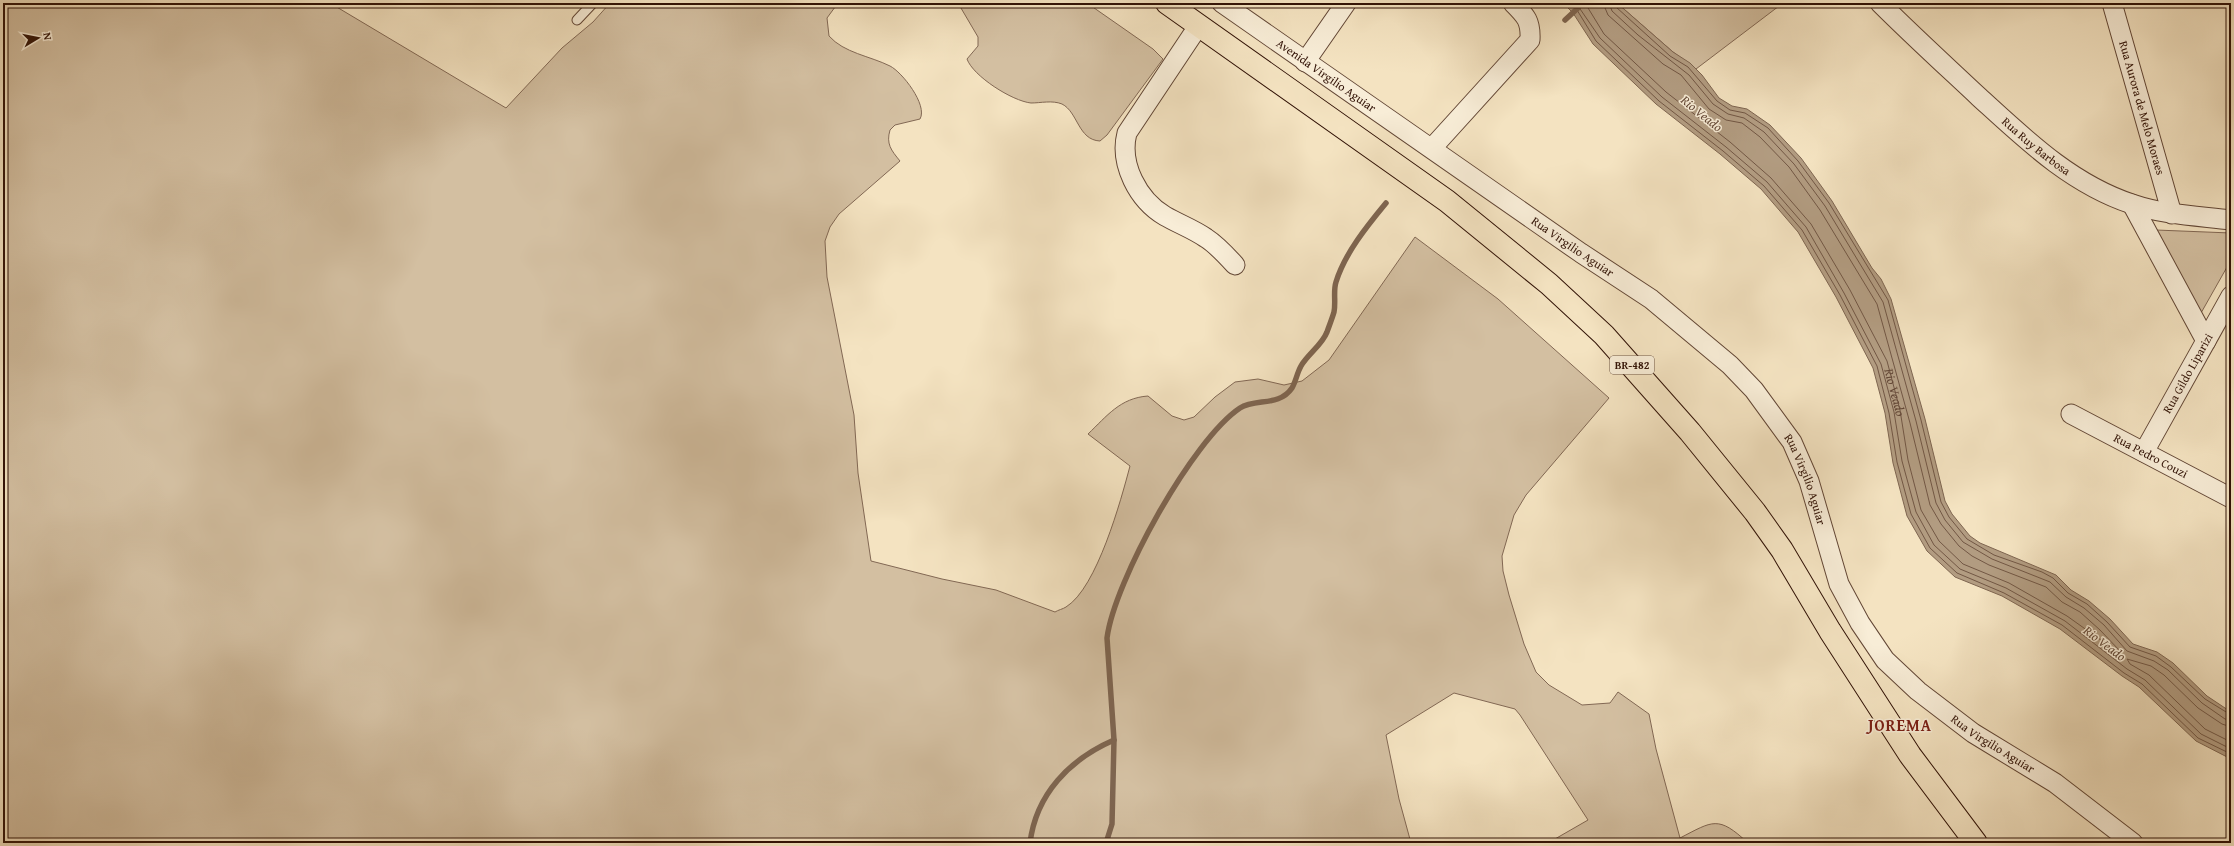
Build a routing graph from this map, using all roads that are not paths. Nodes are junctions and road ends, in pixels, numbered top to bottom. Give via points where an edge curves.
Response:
1 (593, 3) edge
2 (1168, 3) edge
3 (1222, 3) edge
4 (1346, 3) edge
5 (1880, 3) edge
6 (2112, 3) edge
7 (1519, 9) edge
8 (577, 20) dead end
9 (1199, 25) junction
10 (1305, 62) junction
11 (1432, 148) junction
12 (2132, 204) junction
13 (2172, 214) junction
14 (2231, 220) edge
15 (1235, 265) dead end
16 (2231, 296) edge
17 (2206, 341) junction
18 (2071, 414) dead end
19 (2144, 452) junction
20 (2231, 498) edge
21 (1976, 843) edge
22 (2134, 843) edge

1 - 8 lane
2 - 9 highway, BR-482
3 - 10 street, Avenida Virgilio Aguiar
4 - 10 street
5 - 12 street, Rua Ruy Barbosa via 2029,143 2082,181
6 - 13 street, Rua Aurora de Melo Moraes
7 - 11 street via 1531,27 1530,40
9 - 15 street via 1127,133 1124,157 1129,172 1150,205 1165,216 1207,238
9 - 21 highway, BR-482 via 1447,201 1549,284 1604,335 1690,432 1755,512 1782,550 1830,631 1910,755
10 - 11 street, Avenida Virgilio Aguiar
11 - 22 street, Rua Virgilio Aguiar via 1588,258 1651,299 1730,366 1754,390 1792,442 1809,481 1839,584 1863,628 1885,660 1918,691 1973,733 2055,782
12 - 13 street, Rua Ruy Barbosa
12 - 17 street
13 - 14 street, Rua Ruy Barbosa
16 - 17 street, Rua Gildo Liparizi
17 - 19 street, Rua Gildo Liparizi
18 - 19 street, Rua Pedro Couzi
19 - 20 street, Rua Pedro Couzi

